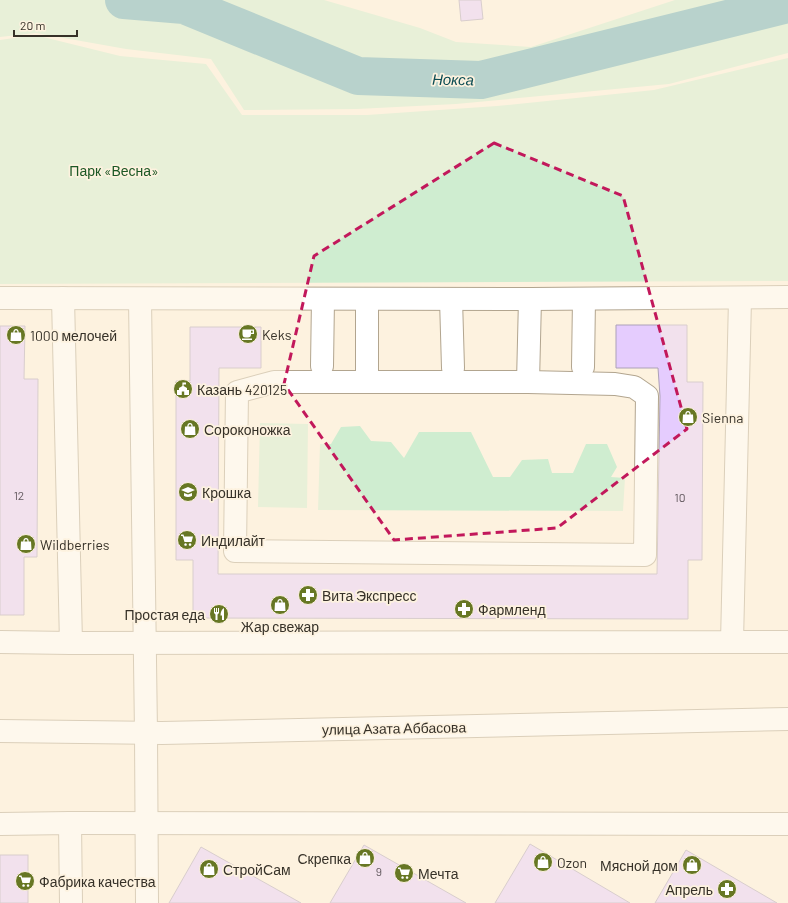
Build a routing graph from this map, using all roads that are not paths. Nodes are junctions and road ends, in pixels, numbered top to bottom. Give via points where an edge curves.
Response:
1 (788, 297) edge
2 (0, 298) edge
3 (63, 298) junction
4 (140, 299) junction
5 (323, 299) junction
6 (367, 299) junction
7 (451, 299) junction
8 (530, 299) junction
9 (584, 299) junction
10 (740, 299) junction
11 (322, 366) dead end
12 (453, 368) dead end
13 (583, 368) dead end
14 (367, 381) junction
15 (528, 382) junction
16 (0, 642) edge
17 (144, 642) junction
18 (732, 642) junction
19 (788, 642) edge
20 (71, 643) junction
21 (788, 719) edge
22 (0, 731) edge
23 (146, 733) junction
24 (70, 823) junction
25 (147, 823) junction
26 (0, 824) edge
27 (788, 824) edge
28 (70, 903) edge
29 (147, 903) edge

1 - 10 street
2 - 3 street
3 - 4 street
3 - 20 street
4 - 5 street
4 - 17 street
5 - 6 street
5 - 11 street
6 - 7 street
6 - 14 street
7 - 8 street
7 - 12 street
8 - 9 street
8 - 15 street
9 - 10 street
9 - 13 street
10 - 18 street
14 - 15 street
14 - 15 street via 274,382 237,392 235,551 645,555 647,396 634,387 615,384
16 - 20 street
17 - 18 street
17 - 20 street
17 - 23 street
18 - 19 street
21 - 23 street, улица Азата Аббасова
22 - 23 street, улица Азата Аббасова
23 - 25 street
24 - 25 street
24 - 26 street
24 - 28 street
25 - 27 street
25 - 29 street

